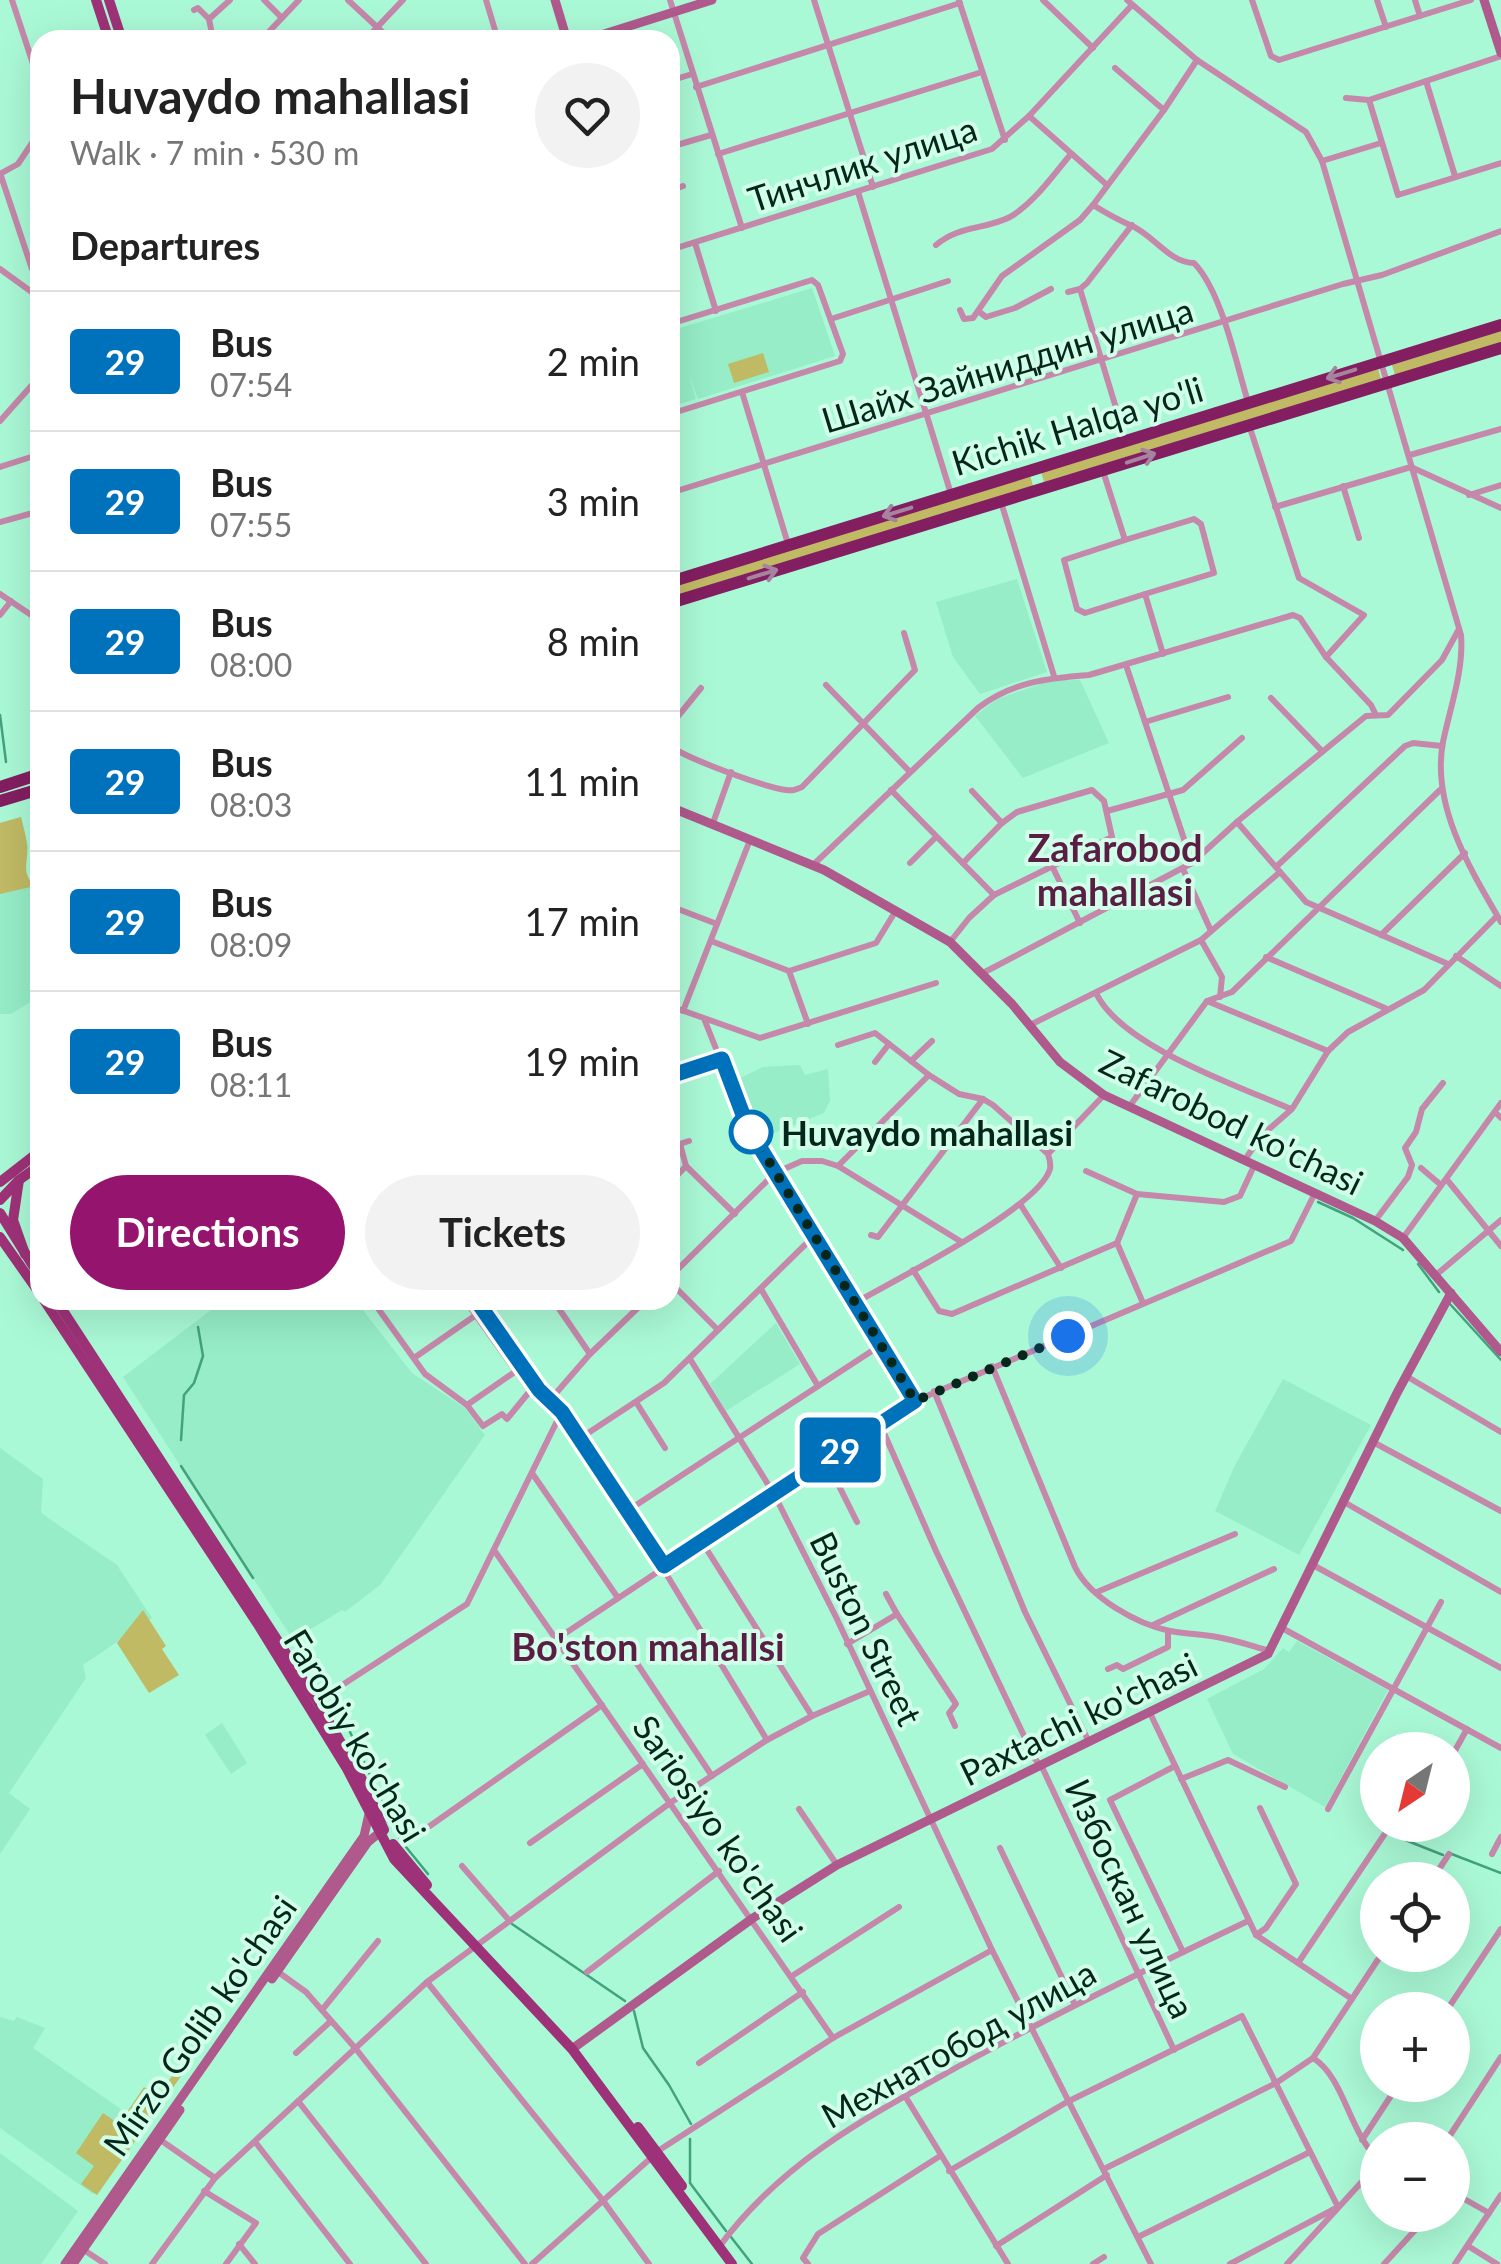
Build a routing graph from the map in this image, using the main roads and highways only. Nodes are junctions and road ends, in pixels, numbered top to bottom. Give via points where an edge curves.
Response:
1 (96, 0) edge
2 (109, 0) edge
3 (106, 30) edge
4 (119, 30) edge
5 (1501, 325) edge
6 (1501, 348) edge
7 (1035, 469) junction
8 (1040, 490) junction
9 (680, 579) edge
10 (680, 600) edge
11 (30, 777) edge
12 (0, 787) edge
13 (30, 792) edge
14 (0, 801) edge
15 (30, 1157) edge
16 (19, 1164) junction
17 (0, 1166) edge
18 (30, 1172) edge
19 (19, 1180) junction
20 (0, 1182) edge
21 (0, 1200) edge
22 (0, 1213) edge
23 (1, 1241) edge
24 (25, 1254) junction
25 (30, 1262) edge
26 (30, 1281) edge
27 (51, 1310) edge
28 (62, 1310) edge
29 (313, 1704) junction
30 (379, 1828) junction
31 (721, 2244) junction
32 (732, 2264) edge
33 (740, 2264) edge

1 - 3 main road
2 - 4 main road
5 -> 7 highway, Kichik Halqa yo'li
8 -> 6 highway, Kichik Halqa yo'li
7 - 8 highway
7 -> 9 highway, Kichik Halqa yo'li
10 -> 8 highway, Kichik Halqa yo'li
11 - 12 highway
13 - 14 highway
15 - 16 main road
16 - 17 main road
16 - 20 main road
18 - 19 main road
19 - 21 main road
19 - 24 main road via 13,1220
22 - 24 main road
23 - 26 main road, Farobiy ko'chasi
24 - 25 main road
27 - 29 main road, Farobiy ko'chasi
28 - 29 main road, Farobiy ko'chasi
29 - 30 main road, Farobiy ko'chasi
29 - 30 main road, Farobiy ko'chasi via 364,1783
30 - 31 main road, Farobiy ko'chasi via 394,1859 574,2048
31 - 32 main road, Farobiy ko'chasi
31 - 33 main road, Farobiy ko'chasi

